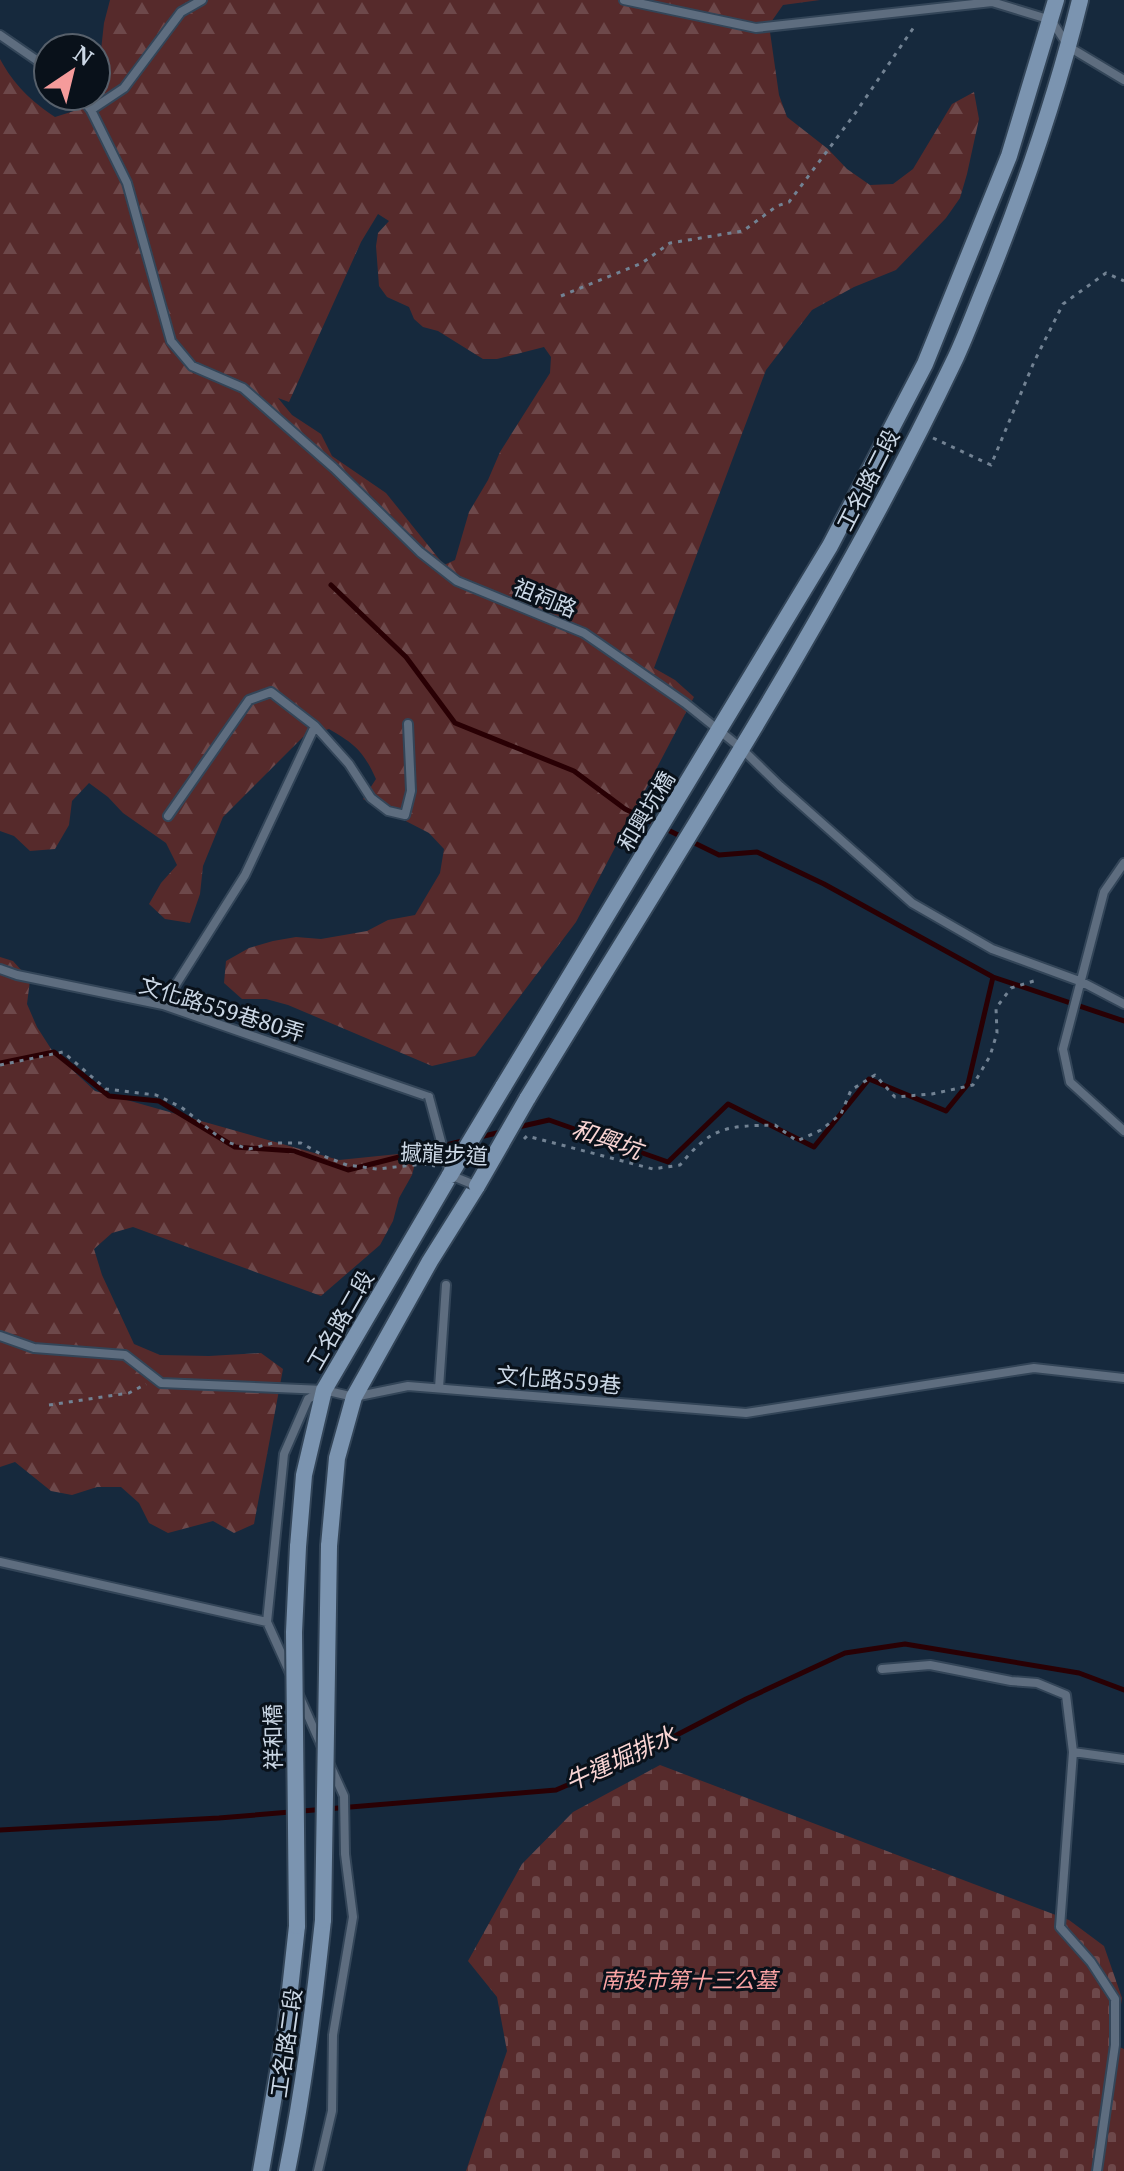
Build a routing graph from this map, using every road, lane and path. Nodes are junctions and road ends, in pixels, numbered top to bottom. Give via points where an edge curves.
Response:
1 (202, 0) edge
2 (624, 0) edge
3 (1056, 0) edge
4 (1080, 0) edge
5 (925, 11) junction
6 (1051, 20) junction
7 (0, 35) edge
8 (1069, 47) junction
9 (32, 57) edge
10 (1124, 80) edge
11 (112, 96) edge
12 (92, 112) edge
13 (1124, 281) edge
14 (561, 296) dead end
15 (918, 431) junction
16 (408, 724) dead end
17 (315, 726) junction
18 (720, 730) junction
19 (741, 748) junction
20 (168, 816) dead end
21 (1124, 863) edge
22 (0, 969) edge
23 (1060, 974) junction
24 (1082, 982) junction
25 (1124, 1004) edge
26 (163, 1005) junction
27 (0, 1065) edge
28 (503, 1087) joint
29 (1124, 1131) edge
30 (519, 1146) dead end
31 (444, 1171) junction
32 (477, 1186) junction
33 (446, 1285) dead end
34 (0, 1336) edge
35 (156, 1378) junction
36 (1124, 1378) edge
37 (439, 1388) junction
38 (324, 1390) junction
39 (354, 1397) junction
40 (49, 1405) dead end
41 (298, 1547) joint
42 (0, 1562) edge
43 (267, 1622) junction
44 (882, 1669) dead end
45 (1073, 1752) junction
46 (1124, 1759) edge
47 (297, 1926) joint
48 (261, 2171) edge
49 (287, 2171) edge
50 (318, 2171) edge
51 (1097, 2171) edge

1 - 11 lane via 181,12 124,88
2 - 5 lane via 756,28
3 - 6 main road
4 - 8 main road
5 - 6 lane via 992,2
5 - 14 path via 789,202 743,231 670,243 642,263
6 - 8 lane
6 - 18 main road, 工名路二段 via 1009,156 925,364 830,546
7 - 9 lane
8 - 10 lane
8 - 15 main road, 工名路二段 via 1011,221 957,355
12 - 18 lane, 祖祠路 via 127,183 171,341 192,366 243,388 457,581 584,633
13 - 15 path via 1106,273 1063,304 991,465
15 - 19 main road, 工名路二段 via 870,527
16 - 17 lane via 411,791 405,815 388,811 371,798
17 - 20 lane via 271,692 249,700
17 - 26 lane via 245,875
18 - 19 lane, 祖祠路
18 - 28 main road, 和興坑橋
19 - 23 lane, 祖祠路 via 912,903 992,949
19 - 32 main road, bridge
21 - 24 lane via 1104,892
22 - 26 lane, 文化路559巷80弄
23 - 24 lane, 祖祠路
23 - 30 path, 撼龍步道 via 1011,988 996,1008 997,1033 973,1085 895,1097 875,1075 851,1090 841,1114 797,1141 775,1125 720,1129 697,1144 680,1165 653,1169 527,1136
24 - 25 lane, 祖祠路
24 - 29 lane via 1063,1049 1070,1082
26 - 31 lane, 文化路559巷80弄, bridge via 429,1097
27 - 31 path, 撼龍步道 via 63,1052 106,1089 156,1095 181,1107 224,1141 249,1149 301,1143 347,1165 377,1169 423,1164
28 - 31 main road, 工名路二段, bridge
31 - 32 lane, bridge
31 - 38 main road, 工名路二段
32 - 39 main road
33 - 37 lane
34 - 35 lane, 文化路559巷 via 34,1348 125,1355
35 - 38 lane, 文化路559巷 via 161,1383
35 - 40 path via 129,1393
36 - 37 lane, 文化路559巷 via 1034,1368 746,1413
37 - 39 lane, 文化路559巷 via 408,1386
38 - 39 lane, 文化路559巷
38 - 41 main road, 工名路二段 via 304,1475
38 - 43 lane via 308,1399 284,1454
39 - 49 main road, 工名路二段, bridge via 337,1458 329,1546 323,1920
41 - 47 main road, 祥和橋, bridge
42 - 43 lane
43 - 50 lane via 344,1796 353,1917 333,2035 332,2111
44 - 45 lane via 930,1665 1037,1683 1066,1695
45 - 46 lane
45 - 51 lane via 1060,1927 1115,1999 1115,2045
47 - 48 main road, 工名路二段

